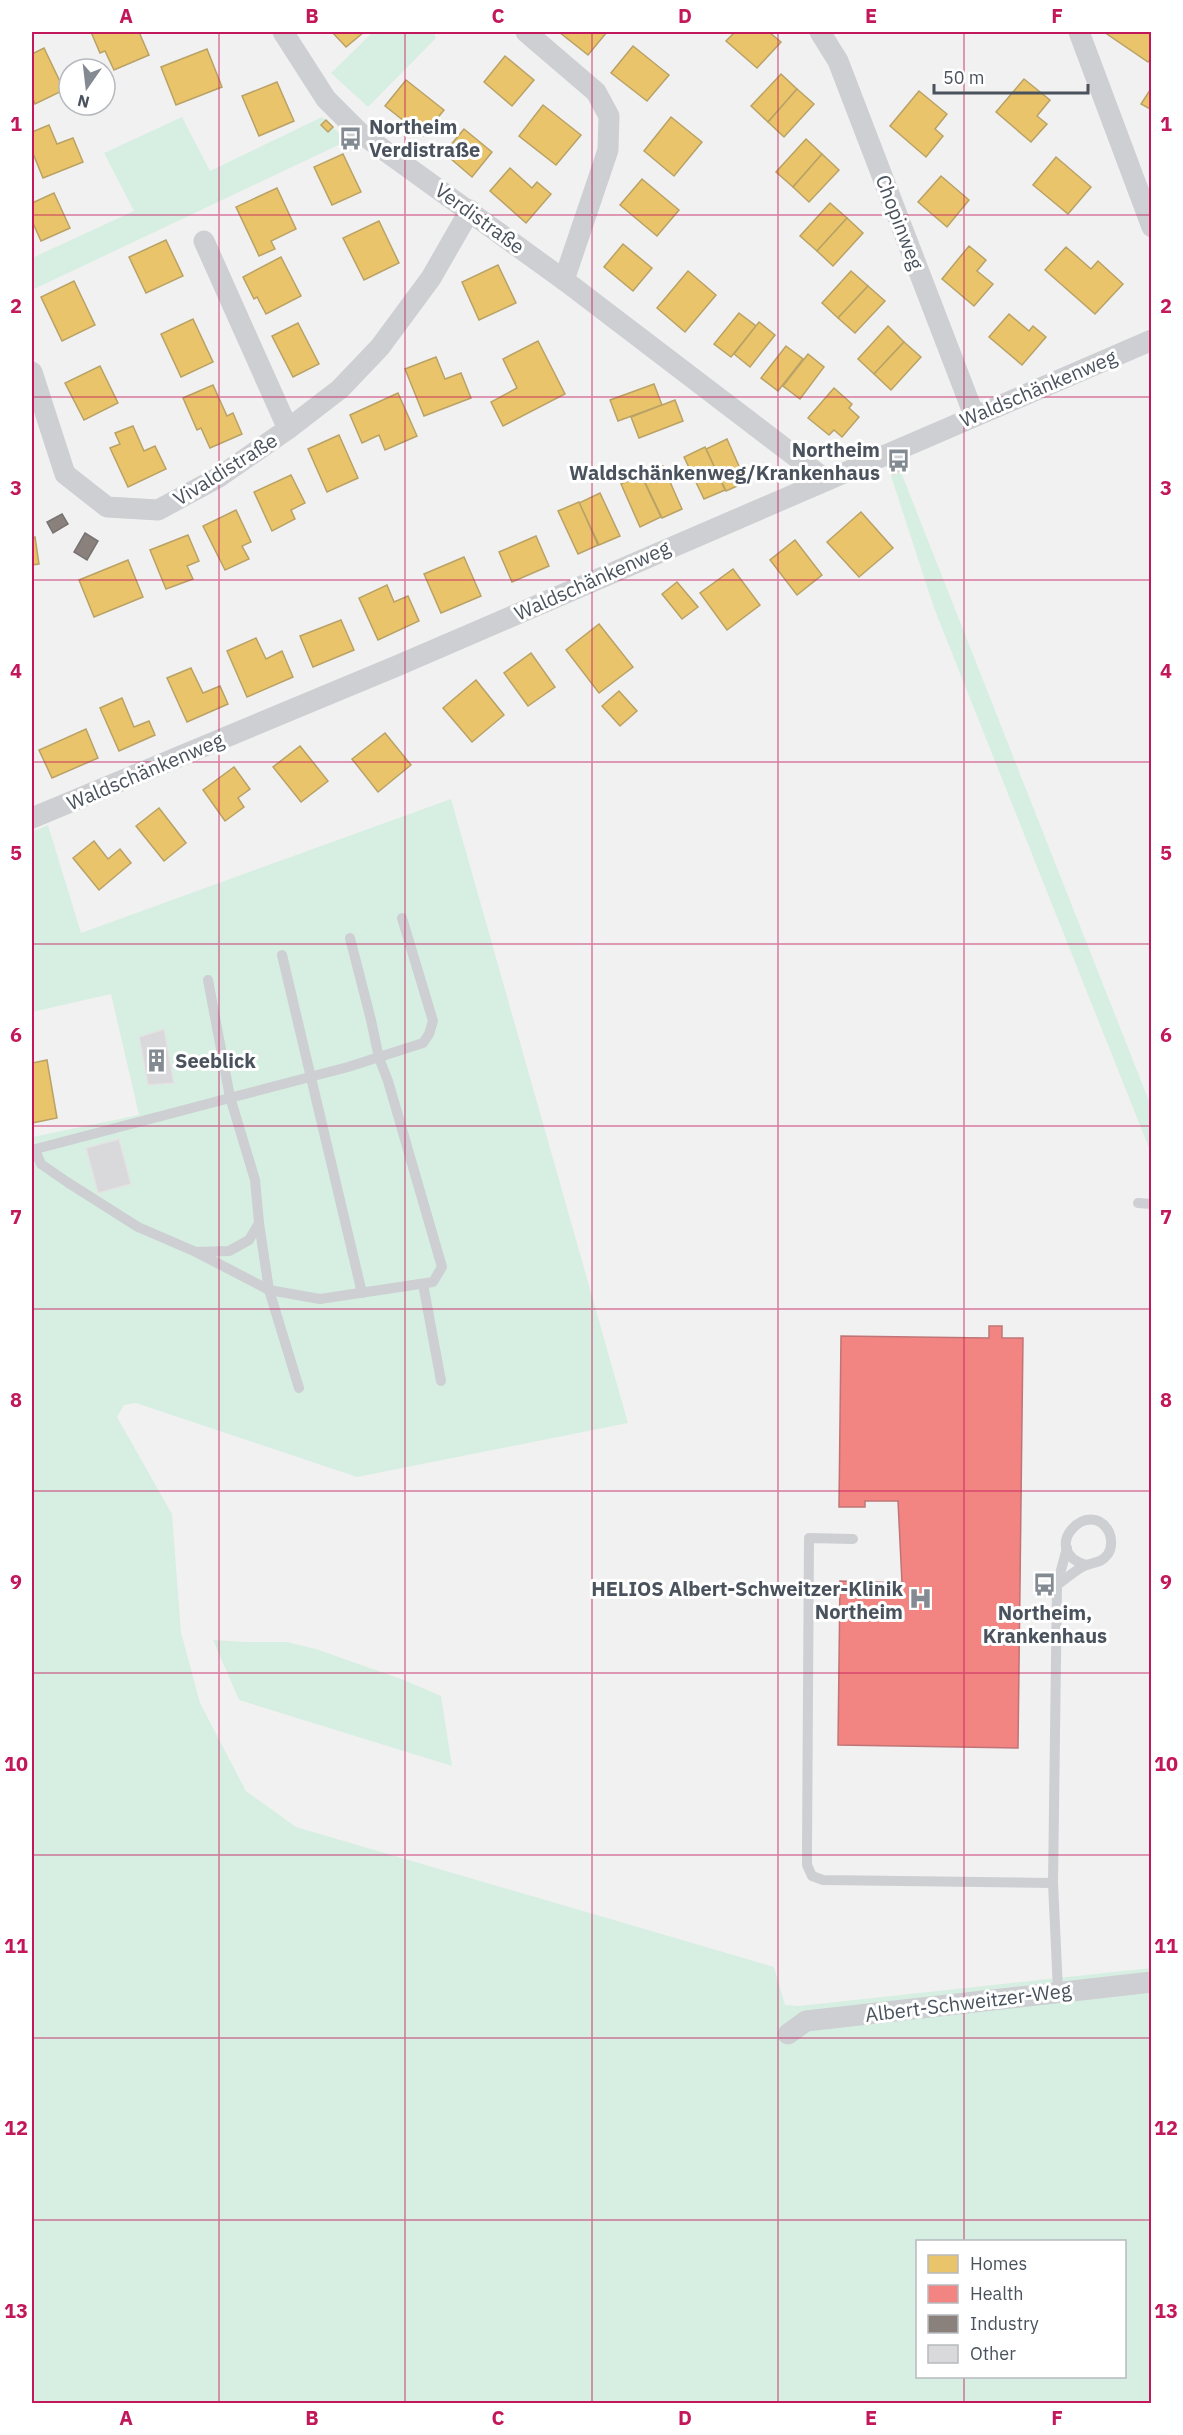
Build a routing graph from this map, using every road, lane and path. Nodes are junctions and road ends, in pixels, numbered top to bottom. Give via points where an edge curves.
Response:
1 (280, 32) edge
2 (526, 32) edge
3 (820, 32) edge
4 (1079, 32) edge
5 (470, 210) junction
6 (1152, 227) edge
7 (204, 241) dead end
8 (564, 280) junction
9 (1152, 340) edge
10 (32, 372) edge
11 (974, 415) junction
12 (288, 429) junction
13 (825, 479) junction
14 (32, 818) edge
15 (402, 918) dead end
16 (350, 938) dead end
17 (282, 955) dead end
18 (208, 980) dead end
19 (379, 1058) junction
20 (311, 1077) junction
21 (230, 1097) junction
22 (33, 1150) edge
23 (1138, 1203) dead end
24 (1152, 1204) edge
25 (259, 1223) junction
26 (196, 1252) junction
27 (423, 1284) junction
28 (268, 1290) junction
29 (362, 1293) junction
30 (441, 1381) dead end
31 (299, 1388) dead end
32 (853, 1539) dead end
33 (1066, 1548) junction
34 (1086, 1565) junction
35 (1057, 1585) junction
36 (1053, 1883) junction
37 (1152, 1982) edge
38 (1058, 1991) junction
39 (788, 2034) dead end

1 - 5 street, Verdistraße via 326,99 358,132
2 - 8 street via 596,92 609,116 608,150
3 - 11 street, Chopinweg via 838,61
4 - 6 street
5 - 8 street, Verdistraße
5 - 12 street, Vivaldistraße via 431,278 380,347 340,389
7 - 12 street, Vivaldistraße
8 - 13 street, Verdistraße
9 - 11 street, Waldschänkenweg
10 - 12 street, Vivaldistraße via 65,474 107,507 158,510 214,480
11 - 13 street, Waldschänkenweg
13 - 14 street, Waldschänkenweg
15 - 19 lane via 433,1021 423,1043
16 - 19 lane
17 - 20 lane
18 - 21 lane
19 - 20 lane
19 - 27 lane via 442,1267 433,1282
20 - 21 lane
20 - 29 lane
21 - 22 lane
21 - 25 lane via 255,1180
22 - 26 lane via 41,1164 138,1227
23 - 24 lane
25 - 26 lane via 249,1240 230,1251
25 - 28 lane
26 - 28 lane
27 - 29 lane
27 - 30 lane
28 - 29 lane via 320,1299
28 - 31 lane
32 - 36 lane via 809,1538 807,1865 812,1876 823,1880
33 - 34 lane via 1074,1559
33 - 34 lane via 1067,1535 1081,1521 1094,1521 1106,1528 1111,1540 1108,1553 1099,1563
33 - 35 lane
34 - 35 lane
35 - 36 lane
36 - 38 lane
37 - 38 street, Albert-Schweitzer-Weg
38 - 39 street, Albert-Schweitzer-Weg via 806,2021

